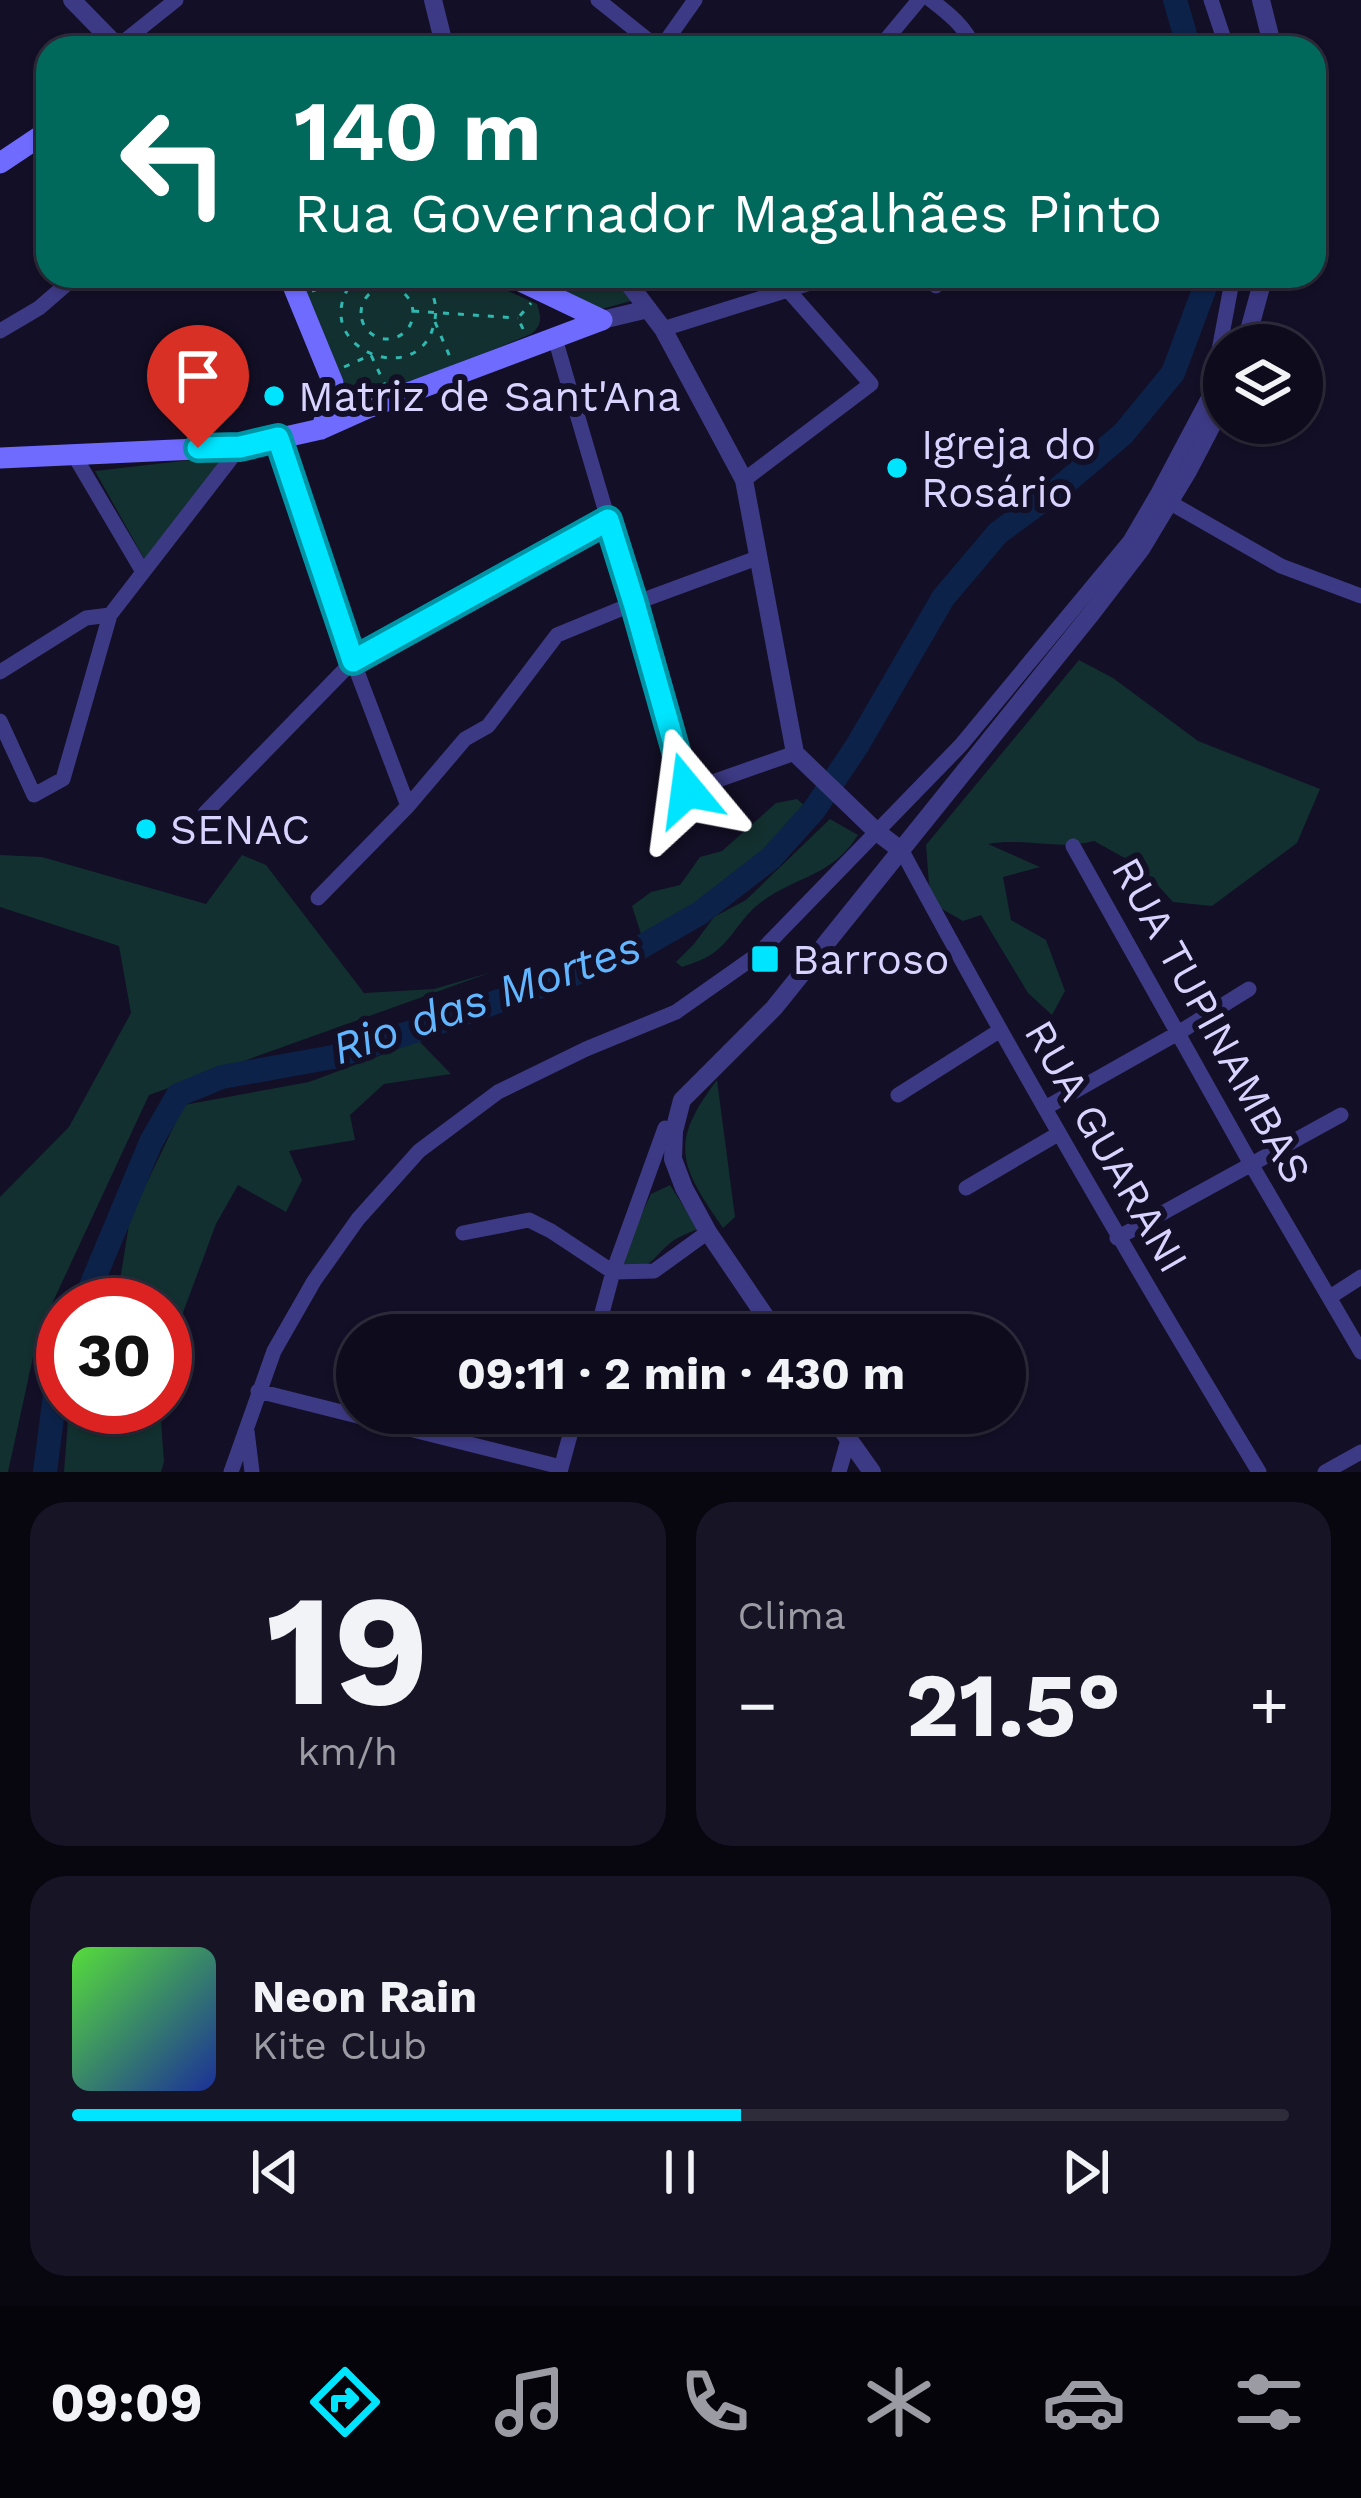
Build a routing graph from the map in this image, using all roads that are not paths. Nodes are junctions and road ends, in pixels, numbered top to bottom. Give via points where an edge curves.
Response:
1 (72, 0) edge
2 (176, 0) edge
3 (433, 0) edge
4 (598, 0) edge
5 (695, 0) edge
6 (919, 0) edge
7 (931, 0) edge
8 (1211, 0) edge
9 (1261, 0) edge
10 (107, 36) edge
11 (132, 36) edge
12 (442, 36) edge
13 (644, 36) edge
14 (669, 36) edge
15 (889, 36) edge
16 (968, 36) edge
17 (1224, 36) edge
18 (1271, 36) edge
19 (36, 139) edge
20 (0, 163) edge
21 (62, 288) edge
22 (295, 288) edge
23 (534, 288) edge
24 (632, 288) edge
25 (794, 288) edge
26 (1231, 288) edge
27 (1261, 288) edge
28 (788, 290) junction
29 (648, 310) junction
30 (602, 320) junction
31 (1251, 324) edge
32 (664, 329) junction
33 (0, 331) edge
34 (555, 338) junction
35 (335, 377) junction
36 (382, 399) junction
37 (321, 429) junction
38 (278, 438) junction
39 (1203, 440) edge
40 (240, 447) junction
41 (74, 454) junction
42 (0, 458) edge
43 (744, 480) junction
44 (1169, 502) junction
45 (608, 520) junction
46 (757, 558) junction
47 (143, 572) junction
48 (1361, 596) edge
49 (634, 603) junction
50 (110, 615) junction
51 (353, 661) junction
52 (0, 672) edge
53 (0, 721) edge
54 (795, 753) junction
55 (408, 806) junction
56 (205, 813) dead end
57 (877, 832) junction
58 (1073, 846) dead end
59 (902, 851) junction
60 (318, 898) dead end
61 (1249, 988) dead end
62 (999, 1031) junction
63 (1178, 1033) junction
64 (898, 1095) dead end
65 (1045, 1108) junction
66 (1341, 1115) dead end
67 (674, 1131) junction
68 (1058, 1134) junction
69 (1251, 1164) junction
70 (966, 1188) dead end
71 (708, 1232) junction
72 (463, 1233) dead end
73 (1117, 1238) junction
74 (613, 1272) junction
75 (1361, 1277) edge
76 (1330, 1298) junction
77 (602, 1314) edge
78 (764, 1314) edge
79 (1361, 1352) edge
80 (258, 1391) junction
81 (247, 1428) junction
82 (570, 1434) edge
83 (844, 1434) edge
84 (848, 1440) junction
85 (1361, 1452) edge
86 (561, 1470) edge
87 (257, 1471) edge
88 (231, 1472) edge
89 (839, 1472) edge
90 (872, 1472) edge
91 (1258, 1472) edge
92 (1324, 1472) edge

1 - 10 street
2 - 11 street
3 - 12 street
4 - 13 street
5 - 14 street
6 - 15 street
7 - 16 street
8 - 17 street
9 - 18 street
19 - 20 main road
21 - 33 street
22 - 35 main road
23 - 30 main road
24 - 29 street
25 - 28 street
26 - 57 street via 1211,393 1130,541 961,745
27 - 31 street
28 - 32 street
28 - 43 street via 871,384
29 - 30 street
29 - 32 street
30 - 34 main road
32 - 43 street
34 - 36 main road
34 - 45 street
35 - 36 main road
35 - 37 main road
36 - 37 main road
37 - 38 main road
38 - 40 main road
38 - 51 street
39 - 44 street
40 - 41 main road
40 - 47 street
41 - 42 main road
41 - 47 street
43 - 46 street
44 - 48 street via 1281,566
44 - 59 street via 1141,549
45 - 49 street
45 - 51 street
46 - 49 street
46 - 54 street
47 - 50 street
49 - 54 street via 687,790
49 - 55 street via 556,635 488,726 464,740
50 - 52 street via 86,618
50 - 53 street via 63,779 34,795
51 - 55 street
51 - 56 street
54 - 57 street
55 - 60 street
57 - 59 street
57 - 80 street via 741,967 676,1012 498,1092 419,1151 314,1281
58 - 63 street, RUA TUPINAMBAS
59 - 62 street, RUA GUARANI
59 - 67 street via 774,1008 682,1100
61 - 63 street
62 - 64 street
62 - 65 street, RUA GUARANI
63 - 65 street
63 - 69 street, RUA TUPINAMBAS
65 - 68 street, RUA GUARANI
66 - 69 street
67 - 71 street via 673,1159
67 - 74 street via 665,1128
68 - 70 street
68 - 73 street, RUA GUARANI
69 - 73 street
69 - 76 street, RUA TUPINAMBAS
71 - 74 street via 654,1271
71 - 78 street
72 - 74 street via 529,1220
73 - 91 street, RUA GUARANI
74 - 77 street
75 - 76 street
76 - 79 street, RUA TUPINAMBAS
80 - 81 street
80 - 86 street
81 - 87 street
81 - 88 street
82 - 86 street
83 - 84 street
84 - 89 street
84 - 90 street
85 - 92 street

